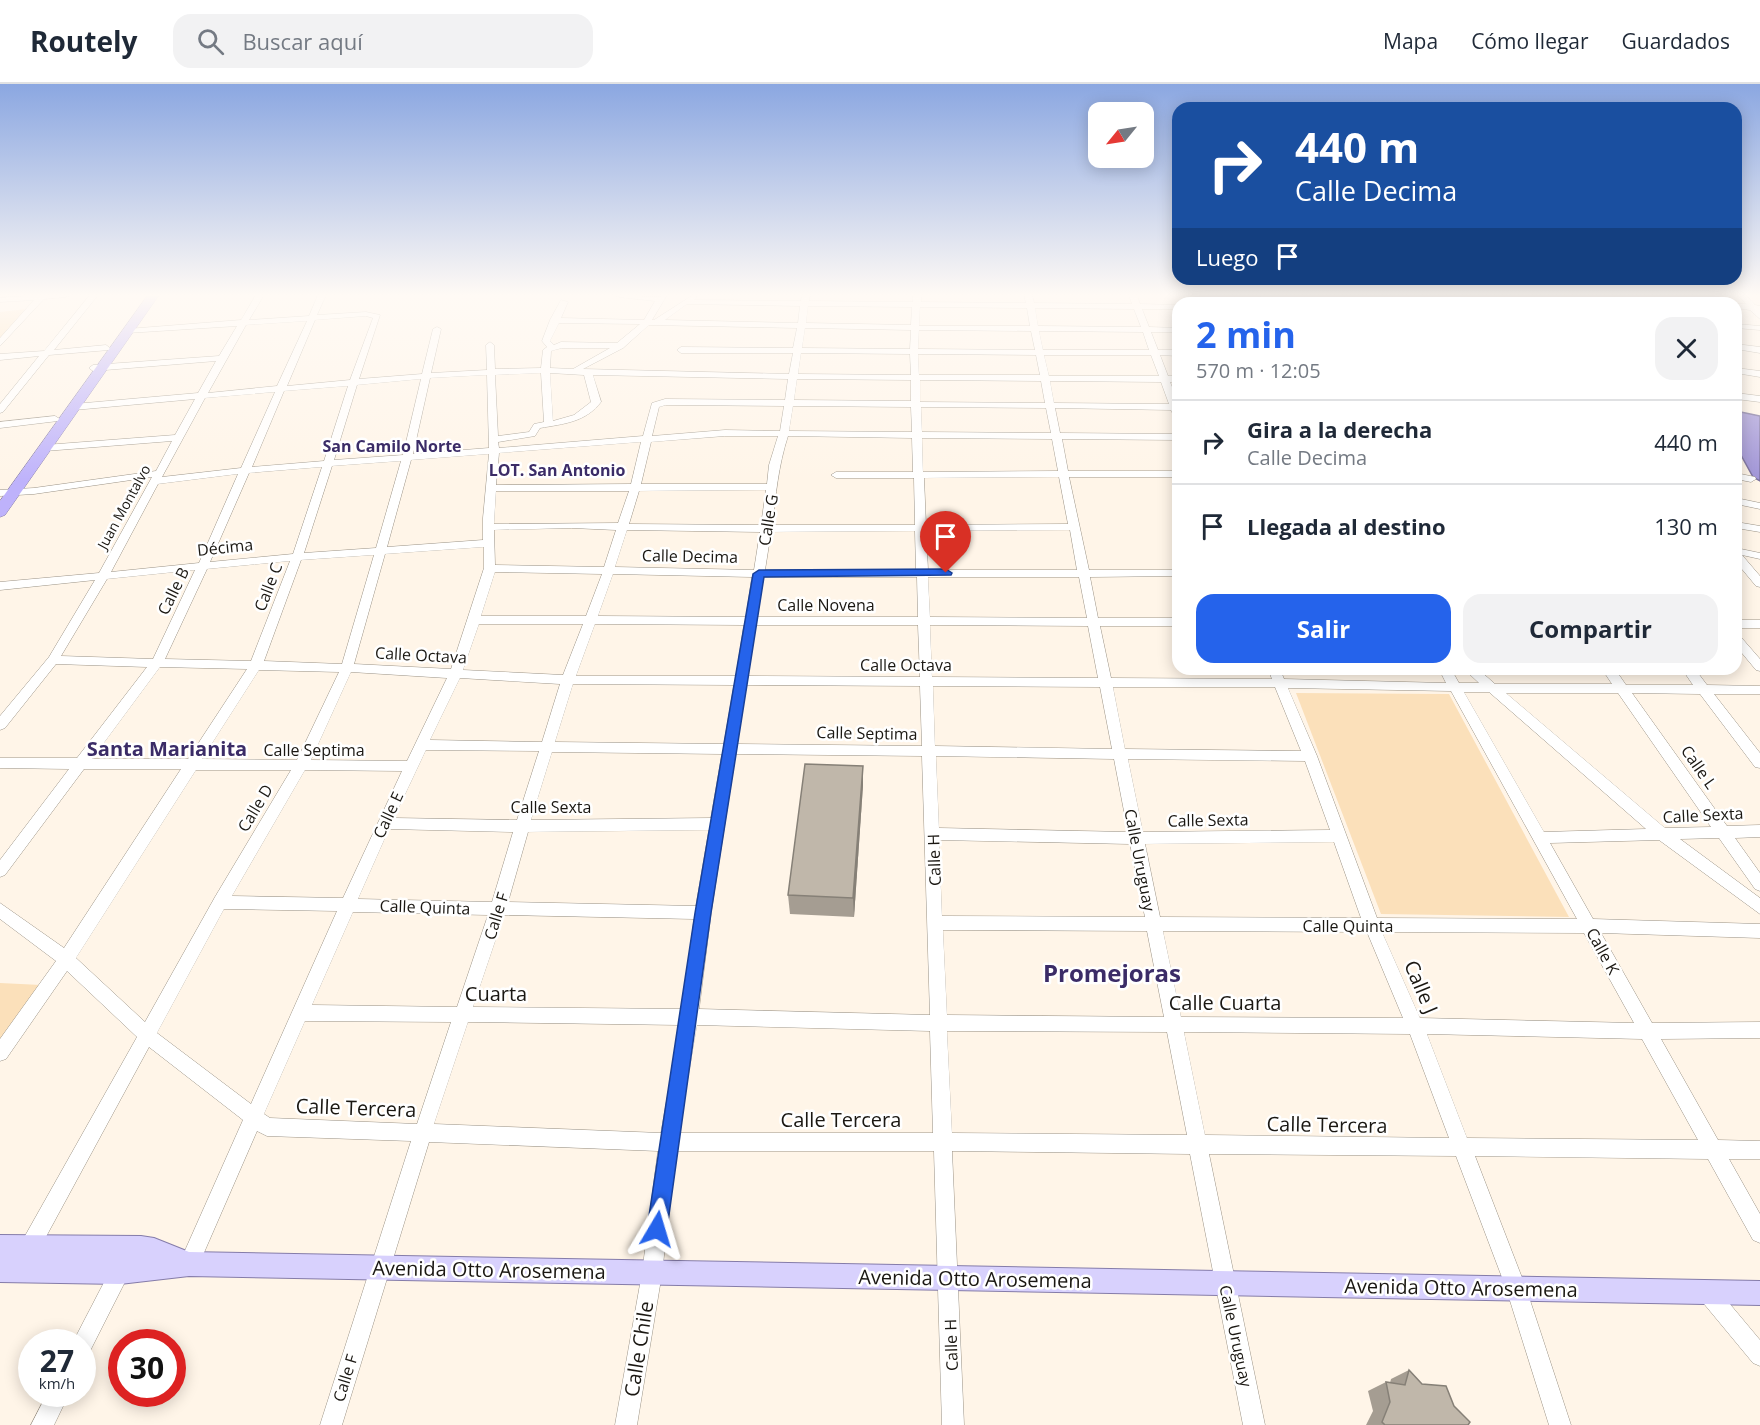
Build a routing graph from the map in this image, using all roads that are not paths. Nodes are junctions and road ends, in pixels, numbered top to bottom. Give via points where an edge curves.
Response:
1 (44, 358) edge
2 (101, 358) edge
3 (105, 358) edge
4 (222, 358) joint
5 (294, 358) edge
6 (362, 358) edge
7 (430, 358) edge
8 (490, 358) edge
9 (546, 358) edge
10 (601, 358) edge
11 (797, 358) edge
12 (915, 358) edge
13 (1040, 358) edge
14 (1157, 358) edge
15 (97, 367) junction
16 (545, 370) junction
17 (490, 371) junction
18 (572, 371) junction
19 (587, 371) junction
20 (1742, 372) edge
21 (1760, 374) edge
22 (426, 376) junction
23 (792, 376) junction
24 (917, 377) junction
25 (1044, 378) junction
26 (1163, 379) junction
27 (1172, 379) edge
28 (353, 383) junction
29 (280, 389) junction
30 (203, 396) junction
31 (1742, 397) edge
32 (1760, 399) edge
33 (1172, 400) edge
34 (788, 404) junction
35 (918, 404) junction
36 (1050, 405) junction
37 (74, 407) junction
38 (0, 410) edge
39 (1172, 410) edge
40 (55, 419) junction
41 (549, 423) junction
42 (0, 425) edge
43 (784, 434) junction
44 (919, 435) junction
45 (1056, 435) junction
46 (1172, 436) edge
47 (180, 437) junction
48 (493, 440) junction
49 (646, 440) junction
50 (45, 448) junction
51 (494, 452) junction
52 (407, 458) junction
53 (330, 463) junction
54 (246, 470) junction
55 (1172, 474) edge
56 (836, 475) dead end
57 (920, 475) junction
58 (1064, 475) junction
59 (158, 477) junction
60 (1742, 477) edge
61 (1751, 479) dead end
62 (635, 487) junction
63 (773, 487) junction
64 (492, 488) junction
65 (4, 494) edge
66 (1742, 502) edge
67 (1760, 506) edge
68 (0, 512) edge
69 (621, 526) junction
70 (1742, 526) edge
71 (488, 527) junction
72 (1074, 527) junction
73 (922, 528) junction
74 (766, 529) junction
75 (1760, 529) edge
76 (489, 543) junction
77 (380, 552) junction
78 (1742, 552) edge
79 (1760, 556) edge
80 (297, 557) junction
81 (1742, 563) edge
82 (203, 566) junction
83 (490, 568) junction
84 (609, 570) junction
85 (1083, 572) junction
86 (924, 573) junction
87 (1172, 573) edge
88 (759, 574) junction
89 (103, 576) junction
90 (1760, 583) edge
91 (0, 586) edge
92 (474, 620) junction
93 (590, 621) junction
94 (752, 621) junction
95 (926, 622) junction
96 (1093, 622) junction
97 (1172, 622) edge
98 (1742, 624) edge
99 (1760, 624) edge
100 (1742, 646) edge
101 (53, 660) junction
102 (157, 662) junction
103 (256, 665) junction
104 (1760, 667) edge
105 (347, 668) junction
106 (456, 673) junction
107 (1448, 675) edge
108 (1477, 675) edge
109 (1612, 675) edge
110 (1693, 675) edge
111 (1277, 676) edge
112 (568, 680) junction
113 (741, 681) junction
114 (928, 681) junction
115 (1105, 684) junction
116 (1455, 687) junction
117 (1491, 688) junction
118 (1623, 690) junction
119 (1760, 690) edge
120 (1705, 691) junction
121 (0, 725) edge
122 (423, 745) junction
123 (548, 748) junction
124 (731, 748) junction
125 (930, 750) junction
126 (1119, 753) junction
127 (1310, 756) junction
128 (0, 763) edge
129 (1760, 763) edge
130 (80, 764) junction
131 (191, 766) junction
132 (301, 766) junction
133 (411, 766) junction
134 (384, 823) junction
135 (718, 824) junction
136 (522, 826) junction
137 (1722, 831) junction
138 (1760, 831) edge
139 (933, 834) junction
140 (1663, 835) junction
141 (1339, 836) junction
142 (1136, 838) junction
143 (1539, 838) junction
144 (0, 871) edge
145 (1760, 885) edge
146 (220, 902) junction
147 (349, 904) junction
148 (1760, 907) edge
149 (498, 909) junction
150 (0, 910) edge
151 (703, 913) junction
152 (936, 923) junction
153 (1153, 925) junction
154 (1372, 926) junction
155 (1589, 926) junction
156 (1760, 931) edge
157 (66, 958) junction
158 (302, 1013) junction
159 (464, 1015) junction
160 (690, 1017) junction
161 (940, 1023) junction
162 (1173, 1024) junction
163 (1415, 1026) junction
164 (1760, 1030) edge
165 (1647, 1031) junction
166 (148, 1036) junction
167 (0, 1053) edge
168 (255, 1119) junction
169 (422, 1134) junction
170 (668, 1142) junction
171 (944, 1142) junction
172 (1197, 1146) junction
173 (1461, 1149) junction
174 (1714, 1150) junction
175 (1760, 1150) edge
176 (1760, 1233) edge
177 (0, 1247) edge
178 (30, 1247) junction
179 (189, 1264) junction
180 (379, 1268) junction
181 (9, 1270) edge
182 (120, 1272) junction
183 (652, 1272) junction
184 (949, 1278) junction
185 (1225, 1283) junction
186 (1516, 1288) junction
187 (1707, 1292) junction
188 (1760, 1293) edge
189 (91, 1329) edge
190 (1760, 1356) edge
191 (51, 1407) edge
192 (42, 1425) edge
193 (331, 1425) edge
194 (626, 1425) edge
195 (953, 1425) edge
196 (1254, 1425) edge
197 (1560, 1425) edge

1 - 38 street
2 - 15 highway
3 - 15 highway
4 - 15 street
4 - 30 street, Juan Montalvo
5 - 29 street, Calle B
6 - 28 street, Calle C
7 - 22 street, Calle D
8 - 17 street, Calle E
9 - 16 street
10 - 18 street
11 - 23 street, Calle G
12 - 24 street, Calle H
13 - 25 street, Calle Uruguay
14 - 26 street
15 - 37 highway
15 - 40 highway
16 - 17 street
16 - 18 street
16 - 41 street
17 - 22 street
17 - 48 street, Calle E
18 - 19 street
19 - 23 street
19 - 41 street via 596,404 574,419
20 - 21 street
22 - 28 street
22 - 52 street, Calle D
23 - 24 street
23 - 34 street, Calle G
24 - 25 street
24 - 35 street, Calle H
25 - 26 street
25 - 36 street, Calle Uruguay
26 - 27 street
26 - 33 street
28 - 29 street
28 - 53 street, Calle C
29 - 30 street
29 - 54 street, Calle B
30 - 37 street
30 - 47 street, Juan Montalvo
31 - 32 street
34 - 35 street
34 - 43 street, Calle G
34 - 49 street, Calle F via 665,402 655,405
35 - 36 street
35 - 44 street, Calle H
36 - 39 street
36 - 45 street, Calle Uruguay
37 - 50 highway
40 - 42 street
40 - 65 highway
41 - 48 street via 537,426 532,434
43 - 44 street
43 - 49 street via 725,433
43 - 63 street, Calle G via 774,465
44 - 45 street
44 - 57 street, Calle H
45 - 46 street
45 - 58 street, Calle Uruguay
47 - 50 street
47 - 59 street, Juan Montalvo
48 - 51 street, Calle E
49 - 51 street
49 - 62 street, Calle F
50 - 65 highway
51 - 52 street
51 - 64 street, Calle E
52 - 53 street
52 - 77 street, Calle D
53 - 54 street
53 - 80 street, Calle C
54 - 59 street
54 - 82 street, Calle B
55 - 58 street
56 - 57 street
57 - 58 street
57 - 73 street, Calle H
58 - 72 street, Calle Uruguay
59 - 65 street
59 - 89 street, Juan Montalvo
60 - 61 street
62 - 63 street
62 - 64 street
62 - 69 street, Calle F
63 - 74 street, Calle G
64 - 71 street, Calle E
65 - 68 highway
66 - 67 street
69 - 71 street
69 - 74 street
69 - 84 street, Calle F
70 - 75 street
71 - 76 street, Calle E
72 - 73 street
72 - 85 street, Calle Uruguay
73 - 74 street
73 - 86 street, Calle H
74 - 88 street, Calle G
76 - 77 street, Décima
76 - 83 street, Calle E
77 - 80 street, Décima
77 - 105 street, Calle D
78 - 79 street
80 - 82 street, Décima
80 - 103 street, Calle C
81 - 90 street
82 - 89 street, Décima
82 - 102 street, Calle B
83 - 84 street, Calle Decima
83 - 92 street, Calle E
84 - 88 street, Calle Decima
84 - 93 street, Calle F
85 - 86 street, Calle Decima
85 - 87 street, Calle Decima
85 - 96 street, Calle Uruguay
86 - 88 street, Calle Decima
86 - 95 street, Calle H
88 - 94 street, Calle G
89 - 91 street, Décima
89 - 101 street, Juan Montalvo
92 - 93 street, Calle Novena
92 - 106 street, Calle E
93 - 94 street, Calle Novena
93 - 112 street, Calle F
94 - 95 street, Calle Novena
94 - 113 street, Calle G
95 - 96 street, Calle Novena
95 - 114 street, Calle H
96 - 97 street, Calle Novena
96 - 115 street, Calle Uruguay
98 - 99 street
100 - 104 street
101 - 102 street, Calle Octava
101 - 121 street, Juan Montalvo
102 - 103 street, Calle Octava
102 - 130 street, Calle B
103 - 105 street, Calle Octava
103 - 131 street, Calle C
105 - 106 street, Calle Octava
105 - 132 street, Calle D
106 - 112 street, Calle Octava
106 - 122 street, Calle E
107 - 116 street, Calle K
108 - 117 street
109 - 118 street, Calle L
110 - 120 street
111 - 115 street, Calle Octava
111 - 116 street, Calle Octava
111 - 127 street, Calle J
112 - 113 street, Calle Octava
112 - 123 street, Calle F
113 - 114 street, Calle Octava
113 - 124 street, Calle G
114 - 115 street, Calle Octava
114 - 125 street, Calle H
115 - 126 street, Calle Uruguay
116 - 117 street, Calle Octava
116 - 143 street, Calle K
117 - 118 street, Calle Octava
117 - 140 street
118 - 120 street, Calle Octava
118 - 137 street, Calle L
119 - 120 street, Calle Octava
120 - 129 street
122 - 123 street, Calle Septima
122 - 133 street, Calle E
123 - 124 street, Calle Septima
123 - 136 street, Calle F
124 - 125 street, Calle Septima
124 - 135 street, Calle G
125 - 126 street, Calle Septima
125 - 139 street, Calle H
126 - 127 street, Calle Septima
126 - 142 street, Calle Uruguay
127 - 141 street, Calle J
128 - 130 street, Calle Septima
130 - 131 street, Calle Septima
130 - 144 street, Calle B
131 - 132 street, Calle Septima
131 - 157 street, Calle C
132 - 133 street, Calle Septima
132 - 146 street, Calle D
133 - 134 street, Calle E
134 - 136 street, Calle Sexta
134 - 147 street, Calle E
135 - 136 street, Calle Sexta
135 - 151 street, Calle G
136 - 149 street, Calle F
137 - 138 street, Calle Sexta
137 - 140 street, Calle Sexta
137 - 145 street, Calle L
139 - 142 street, Calle Sexta
139 - 152 street, Calle H
140 - 143 street, Calle Sexta
140 - 148 street
141 - 142 street, Calle Sexta
141 - 154 street, Calle J
142 - 153 street, Calle Uruguay
143 - 155 street, Calle K
146 - 147 street, Calle Quinta
146 - 166 street, Calle D
147 - 149 street, Calle Quinta
147 - 158 street, Calle E
149 - 151 street, Calle Quinta
149 - 159 street, Calle F
150 - 157 street, Calle Tercera
151 - 160 street, Calle G
152 - 153 street, Calle Quinta
152 - 161 street, Calle H
153 - 154 street, Calle Quinta
153 - 162 street, Calle Uruguay
154 - 155 street, Calle Quinta
154 - 163 street, Calle J
155 - 156 street, Calle Quinta
155 - 165 street, Calle K
157 - 166 street, Calle Tercera
157 - 167 street, Calle C
158 - 159 street, Cuarta
158 - 168 street, Calle E
159 - 160 street, Cuarta
159 - 169 street, Calle F
160 - 161 street, Calle Cuarta
160 - 170 street, Calle G
161 - 162 street, Calle Cuarta
161 - 171 street, Calle H
162 - 163 street, Calle Cuarta
162 - 172 street, Calle Uruguay
163 - 165 street, Calle Cuarta
163 - 173 street, Calle J
164 - 165 street, Calle Cuarta
165 - 174 street, Calle K
166 - 168 street, Calle Tercera
166 - 178 street, Calle D
168 - 169 street, Calle Tercera via 267,1127
168 - 179 street, Calle E
169 - 170 street, Calle Tercera
169 - 180 street, Calle F
170 - 171 street, Calle Tercera
170 - 183 street, Calle G
171 - 172 street, Calle Tercera
171 - 184 street, Calle H
172 - 173 street, Calle Tercera
172 - 185 street, Calle Uruguay
173 - 174 street, Calle Tercera
173 - 186 street, Calle J
174 - 175 street, Calle Tercera
174 - 176 street, Calle K
177 - 178 main road, Avenida Otto Arosemena
178 - 179 main road, Avenida Otto Arosemena via 141,1248
178 - 181 street, Calle D
179 - 180 main road, Avenida Otto Arosemena
179 - 182 main road, Avenida Otto Arosemena
180 - 183 main road, Avenida Otto Arosemena
180 - 193 street, Calle F
181 - 182 main road, Avenida Otto Arosemena
182 - 189 street
183 - 184 main road, Avenida Otto Arosemena
183 - 194 street, Calle Chile
184 - 185 main road, Avenida Otto Arosemena
184 - 195 street, Calle H
185 - 186 main road, Avenida Otto Arosemena
185 - 196 street, Calle Uruguay
186 - 187 main road, Avenida Otto Arosemena
186 - 197 street, Calle J
187 - 188 main road, Avenida Otto Arosemena
187 - 190 street
191 - 192 street

